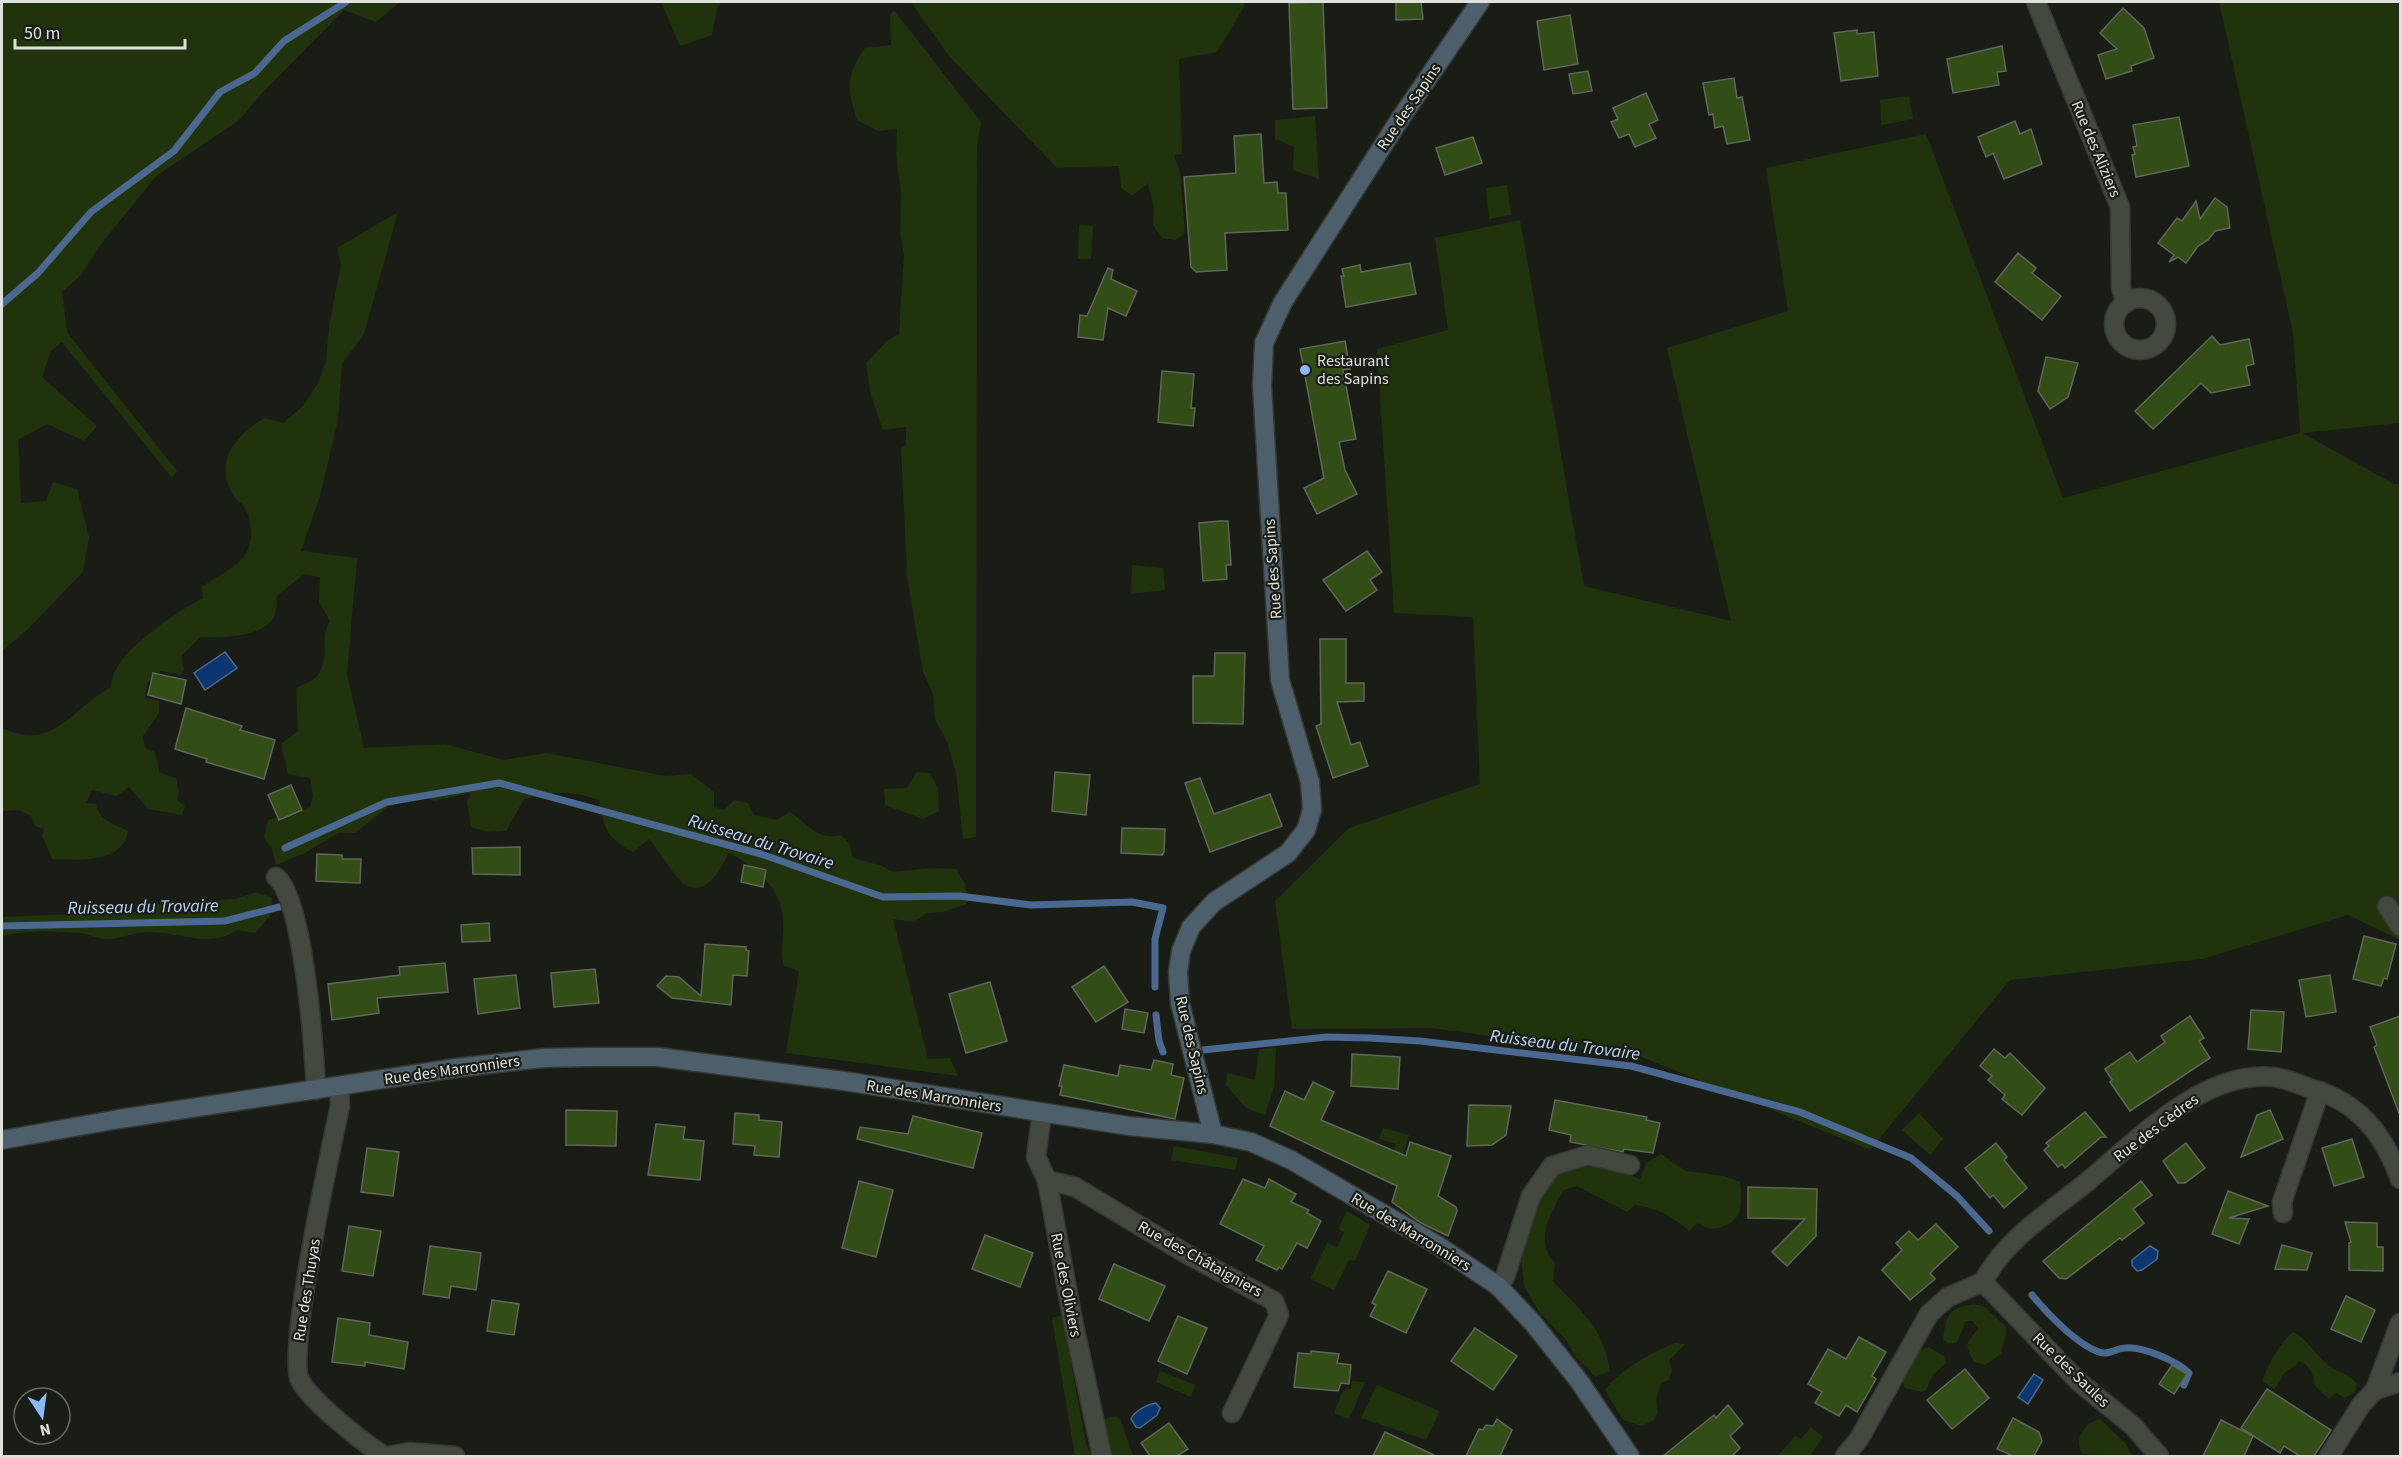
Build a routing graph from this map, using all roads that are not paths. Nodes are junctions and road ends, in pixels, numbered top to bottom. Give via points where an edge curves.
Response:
1 (1480, 2) edge
2 (2036, 2) edge
3 (2126, 303) dead end
4 (276, 877) dead end
5 (2387, 906) dead end
6 (2400, 926) edge
7 (339, 1086) junction
8 (316, 1089) junction
9 (2320, 1091) junction
10 (1042, 1114) junction
11 (1213, 1134) junction
12 (2, 1140) edge
13 (1630, 1165) dead end
14 (2400, 1179) edge
15 (1047, 1180) junction
16 (2283, 1213) dead end
17 (1983, 1282) junction
18 (1498, 1286) junction
19 (2400, 1323) edge
20 (2400, 1382) edge
21 (2375, 1390) junction
22 (1232, 1413) dead end
23 (386, 1456) edge
24 (455, 1456) edge
25 (1102, 1456) edge
26 (1630, 1456) edge
27 (1845, 1456) edge
28 (2159, 1456) edge
29 (2329, 1456) edge

1 - 11 street, Rue des Sapins via 1283,302 1264,343 1262,386 1280,680 1310,782 1312,810 1306,830 1288,853 1214,902 1191,927 1181,951 1180,1003
2 - 3 street, Rue des Aliziers via 2120,207 2121,288
4 - 8 street via 284,884 296,921
5 - 6 street
7 - 8 street, Rue des Marronniers
7 - 10 street, Rue des Marronniers via 543,1058 658,1057 843,1081
7 - 23 street, Rue des Thuyas via 340,1106 307,1276 296,1368 307,1392
8 - 12 street, Rue des Marronniers
9 - 14 street, Rue des Cèdres via 2362,1114 2372,1125
9 - 16 street via 2282,1202
9 - 17 street, Rue des Cèdres via 2273,1077 2213,1087 2181,1106 2024,1233 1994,1261
10 - 11 street, Rue des Marronniers
10 - 15 street, Rue des Oliviers via 1029,1160
11 - 18 street, Rue des Marronniers via 1251,1142 1291,1160 1437,1245
13 - 18 street via 1588,1155 1552,1166 1531,1196 1505,1277
15 - 22 street, Rue des Châtaigniers via 1075,1187 1274,1301 1279,1316
15 - 25 street, Rue des Oliviers
17 - 27 street via 1948,1297 1929,1314 1859,1439
17 - 28 street, Rue des Saules via 2079,1382 2133,1426
18 - 26 street, Rue des Marronniers via 1579,1381
19 - 21 street
20 - 21 street
21 - 29 street
23 - 24 street, Rue des Thuyas via 410,1452

